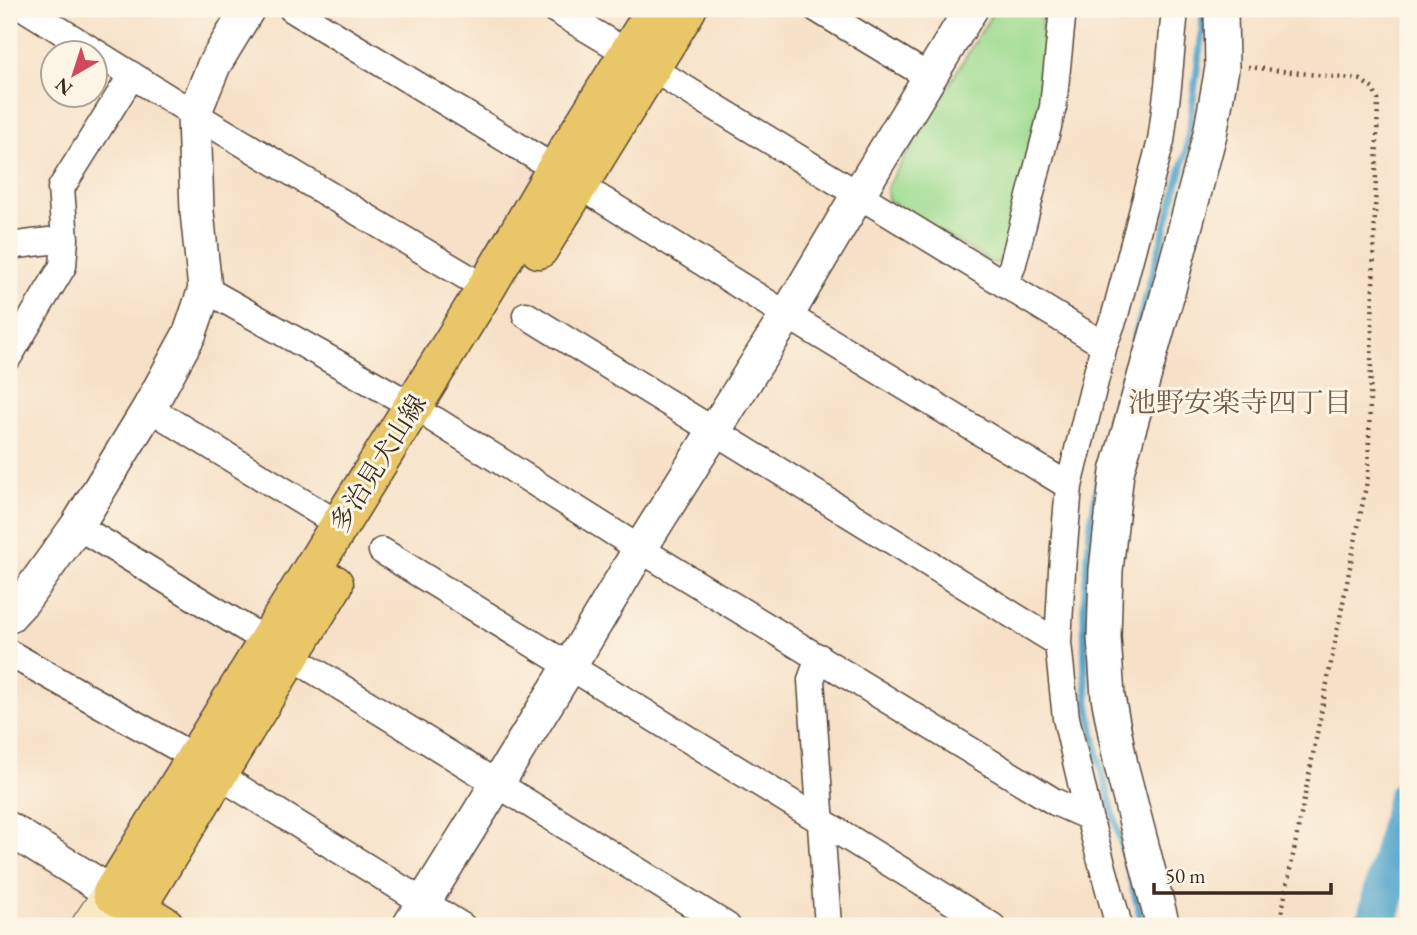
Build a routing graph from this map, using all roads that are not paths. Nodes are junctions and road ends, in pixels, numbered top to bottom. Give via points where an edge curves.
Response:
1 (26, 9) edge
2 (248, 9) edge
3 (292, 9) edge
4 (554, 9) edge
5 (656, 9) edge
6 (687, 9) edge
7 (817, 9) edge
8 (971, 9) edge
9 (1063, 9) edge
10 (1175, 9) edge
11 (1221, 9) edge
12 (611, 43) dead end
13 (132, 75) junction
14 (929, 76) junction
15 (671, 80) dead end
16 (194, 114) junction
17 (540, 159) dead end
18 (858, 195) junction
19 (598, 197) dead end
20 (65, 239) junction
21 (9, 247) edge
22 (467, 277) dead end
23 (1004, 284) junction
24 (205, 289) junction
25 (526, 315) dead end
26 (787, 315) junction
27 (1104, 345) junction
28 (9, 356) edge
29 (149, 408) junction
30 (424, 413) junction
31 (714, 430) junction
32 (1069, 486) junction
33 (322, 514) dead end
34 (76, 526) junction
35 (640, 549) junction
36 (382, 551) dead end
37 (9, 616) edge
38 (250, 631) dead end
39 (1058, 643) junction
40 (9, 653) edge
41 (819, 657) junction
42 (570, 666) junction
43 (310, 668) dead end
44 (178, 748) dead end
45 (497, 785) junction
46 (236, 786) dead end
47 (1088, 817) junction
48 (821, 820) junction
49 (9, 829) edge
50 (134, 913) edge
51 (416, 915) edge
52 (90, 926) edge
53 (462, 926) edge
54 (727, 926) edge
55 (828, 926) edge
56 (992, 926) edge
57 (1119, 926) edge
58 (1163, 926) edge

1 - 13 street
2 - 16 street via 214,65
3 - 17 street
4 - 12 street
5 - 30 main road, 多治見犬山線 via 486,288
6 - 30 main road, 多治見犬山線
7 - 14 street
8 - 14 street
9 - 23 street via 1053,107
10 - 27 street via 1161,141
11 - 58 street via 1222,63 1210,134 1117,472 1105,570 1108,697
13 - 16 street
13 - 20 street via 61,188
14 - 18 street
15 - 18 street
16 - 22 street
16 - 24 street
18 - 23 street
18 - 26 street
19 - 26 street
20 - 21 street
20 - 28 street via 63,266
23 - 27 street
24 - 29 street via 190,333
24 - 30 street
25 - 31 street
26 - 31 street
26 - 32 street
27 - 32 street
29 - 33 street
29 - 34 street
30 - 35 street
30 - 50 main road, 多治見犬山線
31 - 35 street
31 - 39 street
32 - 39 street
34 - 37 street
34 - 38 street
35 - 41 street
35 - 42 street
36 - 42 street
39 - 47 street via 1066,718
40 - 44 street
41 - 47 street via 1055,802
41 - 48 street via 811,680
42 - 45 street
42 - 48 street
43 - 45 street
45 - 51 street
45 - 54 street
46 - 51 street
47 - 57 street
48 - 55 street
48 - 56 street
49 - 50 street
50 - 52 main road
51 - 53 street

